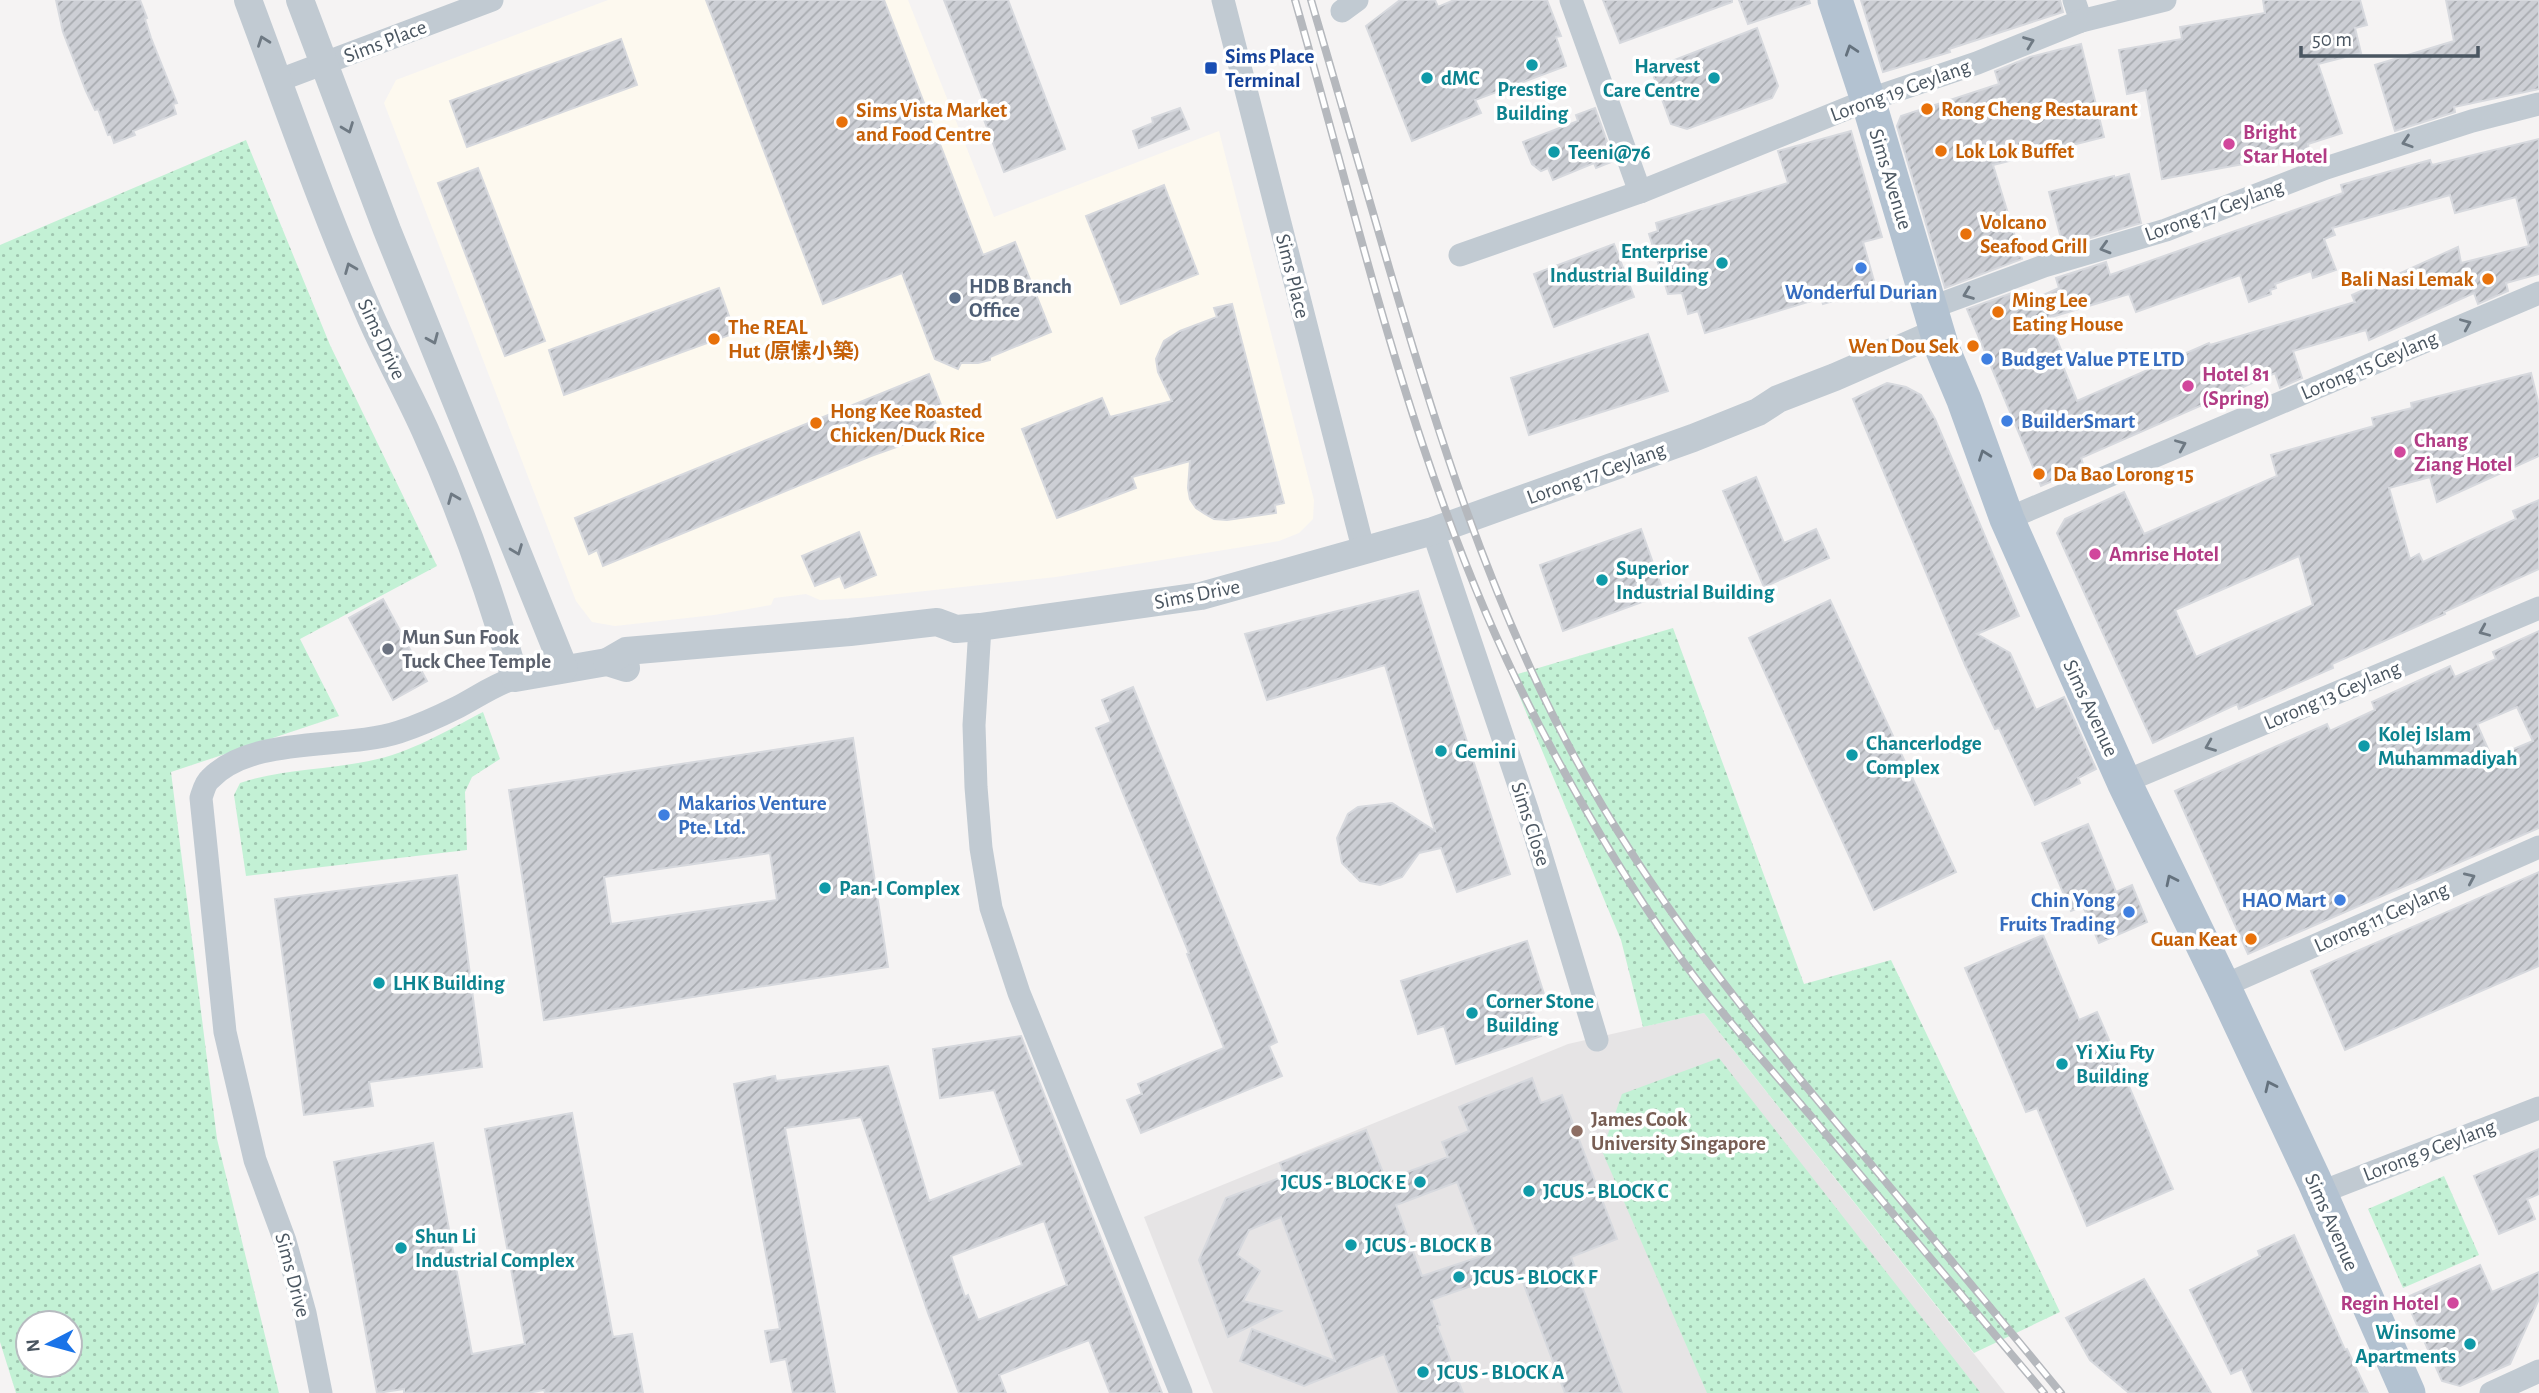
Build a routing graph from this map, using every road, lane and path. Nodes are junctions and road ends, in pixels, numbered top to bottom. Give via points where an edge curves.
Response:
1 (248, 0) edge
2 (300, 0) edge
3 (492, 0) edge
4 (1223, 0) edge
5 (1571, 0) edge
6 (1835, 0) edge
7 (2165, 0) edge
8 (2078, 11) edge
9 (324, 64) junction
10 (277, 81) junction
11 (1868, 100) junction
12 (2539, 104) edge
13 (1640, 192) junction
14 (1461, 255) dead end
15 (2539, 293) edge
16 (1937, 330) junction
17 (2007, 519) junction
18 (1433, 531) junction
19 (1364, 552) junction
20 (2539, 608) edge
21 (968, 628) junction
22 (564, 668) junction
23 (506, 681) junction
24 (2124, 782) junction
25 (2539, 848) edge
26 (2223, 986) junction
27 (1597, 1040) dead end
28 (2539, 1108) edge
29 (2319, 1193) junction
30 (2539, 1371) edge
31 (321, 1393) edge
32 (1181, 1393) edge
33 (2408, 1393) edge
34 (2491, 1393) edge

10 -> 1 street, Sims Drive
2 - 9 street
3 - 9 street, Sims Place
4 - 19 street, Sims Place
5 - 13 street
11 -> 6 main road, Sims Avenue
7 - 8 street, Lorong 19 Geylang
11 -> 8 street, Lorong 19 Geylang via 1977,62
9 - 10 street, Sims Place
9 -> 22 street
23 -> 10 street, Sims Drive via 492,599 425,431 368,311
11 - 13 street, Lorong 19 Geylang
11 - 16 main road, Sims Avenue
12 -> 16 street, Lorong 17 Geylang via 2472,121 2326,169 2166,230 2044,266
13 - 14 street, Lorong 19 Geylang
17 -> 15 street, Lorong 15 Geylang
17 -> 16 main road, Sims Avenue
16 - 18 street, Lorong 17 Geylang via 1758,412
17 - 24 main road, Sims Avenue
18 - 19 street, Sims Drive
18 - 27 street, Sims Close via 1528,812
19 - 21 street, Sims Drive via 1201,596
20 -> 24 street, Lorong 13 Geylang
21 - 22 street, Sims Drive via 938,640 630,669 607,662
21 - 32 street via 981,848 991,908 1018,993
22 - 23 street, Sims Drive
23 - 31 street, Sims Drive via 399,732 241,758 209,780 201,798 225,1032 255,1160 285,1241
26 -> 24 main road, Sims Avenue
26 -> 25 street, Lorong 11 Geylang
29 -> 26 main road, Sims Avenue
28 - 29 street, Lorong 9 Geylang
29 - 33 main road, Sims Avenue
30 - 34 street

